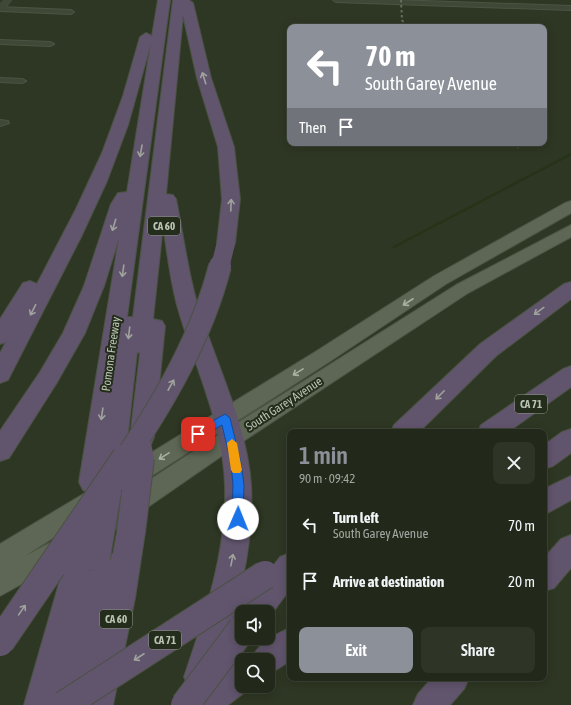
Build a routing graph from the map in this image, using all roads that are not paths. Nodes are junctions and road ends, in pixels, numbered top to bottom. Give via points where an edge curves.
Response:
1 (8, 0) edge
2 (336, 0) edge
3 (458, 0) edge
4 (175, 1) edge
5 (571, 4) edge
6 (571, 8) edge
7 (0, 9) edge
8 (71, 12) dead end
9 (0, 42) edge
10 (50, 44) dead end
11 (0, 80) edge
12 (22, 81) dead end
13 (100, 175) junction
14 (136, 177) junction
15 (167, 199) junction
16 (571, 206) edge
17 (571, 230) edge
18 (571, 289) edge
19 (362, 332) junction
20 (0, 336) edge
21 (0, 374) edge
22 (329, 375) junction
23 (571, 375) edge
24 (228, 428) junction
25 (406, 429) edge
26 (494, 429) edge
27 (571, 439) edge
28 (0, 451) edge
29 (547, 457) edge
30 (118, 465) junction
31 (571, 488) edge
32 (547, 501) edge
33 (571, 548) edge
34 (105, 550) junction
35 (0, 558) edge
36 (287, 562) edge
37 (278, 570) edge
38 (547, 575) edge
39 (0, 584) edge
40 (259, 605) edge
41 (235, 638) edge
42 (0, 642) edge
43 (287, 645) edge
44 (275, 654) edge
45 (235, 681) edge
46 (450, 681) edge
47 (40, 705) edge
48 (58, 705) edge
49 (64, 705) edge
50 (79, 705) edge
51 (97, 705) edge
52 (185, 705) edge
53 (191, 705) edge
54 (200, 705) edge
55 (428, 705) edge

1 - 7 street
2 - 6 street
3 - 5 street
4 - 13 highway via 148,33 127,104
4 -> 14 highway, Pomona Freeway / CA 60
4 - 15 highway, Pomona Freeway / CA 60
4 - 30 highway
42 -> 4 highway, bridge via 157,410 200,326 216,285 226,243 231,199 226,147
7 - 8 street
9 - 10 street
11 - 12 street
13 - 20 highway
13 -> 21 highway
14 -> 28 highway via 120,204 106,251 74,331 53,369
14 -> 30 highway, Pomona Freeway / CA 60
15 - 24 highway via 187,304
15 - 30 highway, Pomona Freeway / CA 60
16 -> 19 main road, South Garey Avenue via 440,280
17 - 22 main road, South Garey Avenue via 462,289
18 -> 25 highway via 488,350
19 - 22 main road via 349,355
19 -> 24 main road, South Garey Avenue
22 - 24 main road, South Garey Avenue
23 - 26 highway, CA 71
24 -> 35 main road, South Garey Avenue
24 - 39 main road, South Garey Avenue via 111,520
53 -> 24 highway via 212,639 234,553 238,485
27 - 29 highway
30 - 34 highway
30 - 34 highway, Pomona Freeway / CA 60, bridge via 89,507
31 - 32 highway
33 - 38 highway
34 - 47 highway, Pomona Freeway / CA 60 via 65,615
34 - 48 highway
34 - 50 highway via 91,661
34 - 51 highway, Pomona Freeway / CA 60 via 117,613
36 - 37 highway, CA 71
37 - 40 highway
37 -> 49 highway, CA 71, bridge
41 - 52 highway, bridge
43 - 44 highway
45 - 54 highway
46 - 55 highway

